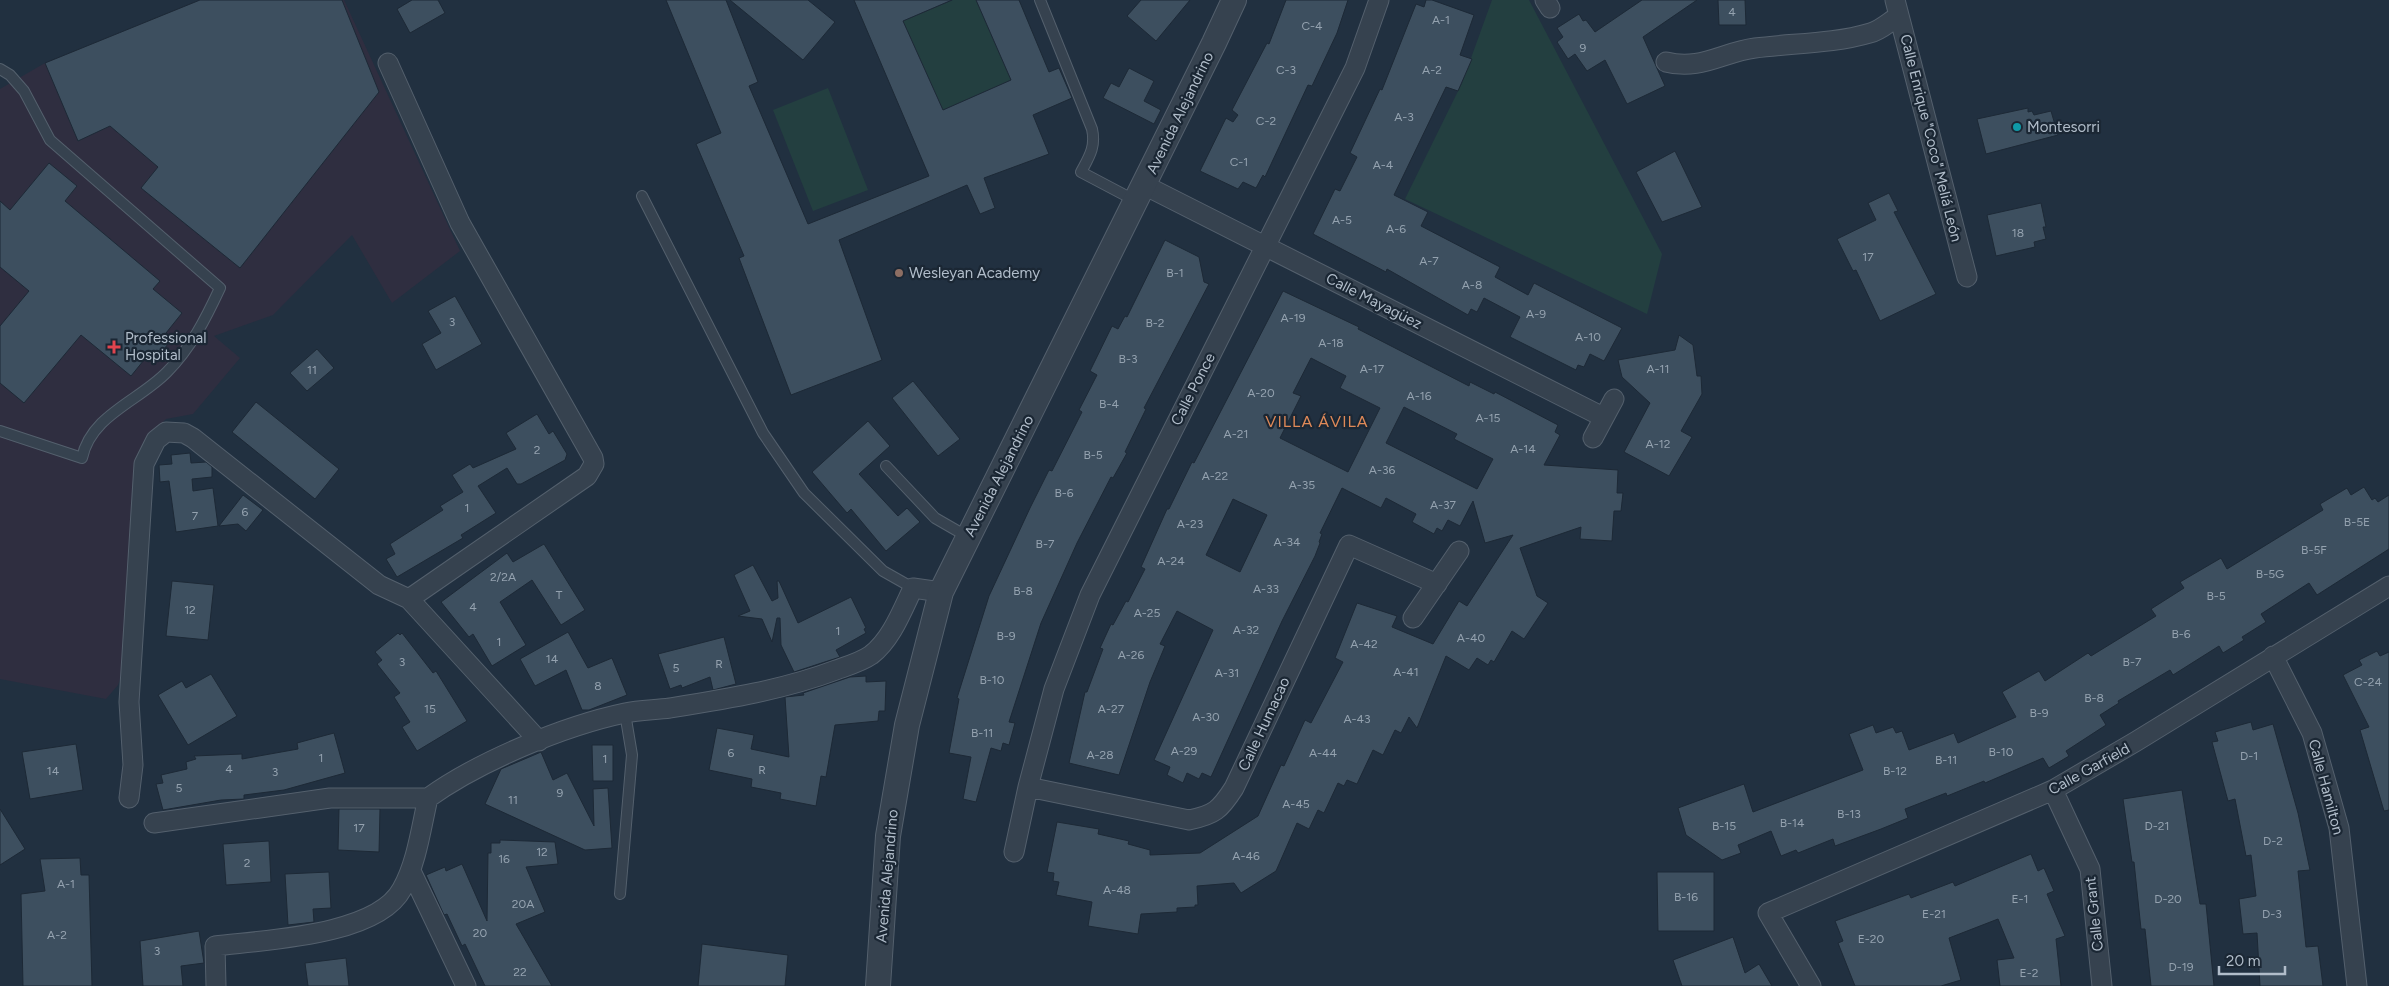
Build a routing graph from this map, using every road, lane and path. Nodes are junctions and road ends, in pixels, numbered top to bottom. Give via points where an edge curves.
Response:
1 (1040, 0) edge
2 (1234, 0) edge
3 (1379, 0) edge
4 (1897, 8) edge
5 (1666, 62) dead end
6 (388, 63) dead end
7 (0, 73) edge
8 (1140, 193) junction
9 (642, 196) dead end
10 (1264, 246) junction
11 (1967, 276) dead end
12 (1614, 399) dead end
13 (1603, 418) junction
14 (0, 431) edge
15 (1593, 438) dead end
16 (886, 466) dead end
17 (968, 537) junction
18 (1459, 551) dead end
19 (1436, 584) junction
20 (2389, 586) edge
21 (913, 588) junction
22 (941, 592) junction
23 (409, 599) junction
24 (1413, 618) dead end
25 (2273, 656) junction
26 (625, 713) junction
27 (538, 741) junction
28 (1028, 787) junction
29 (2053, 790) junction
30 (129, 798) dead end
31 (428, 798) junction
32 (154, 823) dead end
33 (1014, 852) dead end
34 (410, 871) junction
35 (620, 894) dead end
36 (216, 986) edge
37 (466, 986) edge
38 (878, 986) edge
39 (1811, 986) edge
40 (2102, 986) edge
41 (2356, 986) edge

1 - 8 lane via 1095,141 1081,172
2 - 8 street, Avenida Alejandrino
3 - 10 street, Calle Ponce via 1356,68
4 - 5 street via 1872,33 1753,48 1681,66
4 - 11 street, Calle Enrique "Coco" Meliá León
6 - 23 street via 460,223 594,464 587,476
7 - 14 lane via 10,75 24,90 50,140 220,288 204,324 189,345 166,373 98,427 85,445 82,458
8 - 10 street, Calle Mayagüez
8 - 17 street, Avenida Alejandrino
9 - 21 lane via 763,434 804,493 883,571
10 - 13 street, Calle Mayagüez
10 - 28 street, Calle Ponce via 1090,595 1054,689
12 - 13 street
13 - 15 street
16 - 17 lane via 935,518
17 - 22 street, Avenida Alejandrino
18 - 19 street
19 - 24 street
19 - 28 street, Calle Humacao via 1349,545 1234,788 1222,807 1207,816 1189,820
20 - 25 street, Calle Garfield
21 - 22 street
21 - 26 street via 880,646 870,656 854,664 778,688
22 - 38 street, Avenida Alejandrino via 907,725 888,836
23 - 27 street
23 - 30 street via 379,585 193,438 176,431 160,436 151,448 143,472 129,702 133,765
25 - 29 street, Calle Garfield
25 - 41 street, Calle Hamilton via 2312,733 2339,828
26 - 27 street
26 - 35 lane via 632,755
27 - 31 street via 475,768
28 - 33 street, Calle Ponce
29 - 39 street, Calle Garfield via 1768,913
29 - 40 street, Calle Grant via 2090,869
31 - 32 street via 330,798
31 - 34 street
34 - 36 street via 394,901 380,913 356,924 318,933 215,946
34 - 37 street

